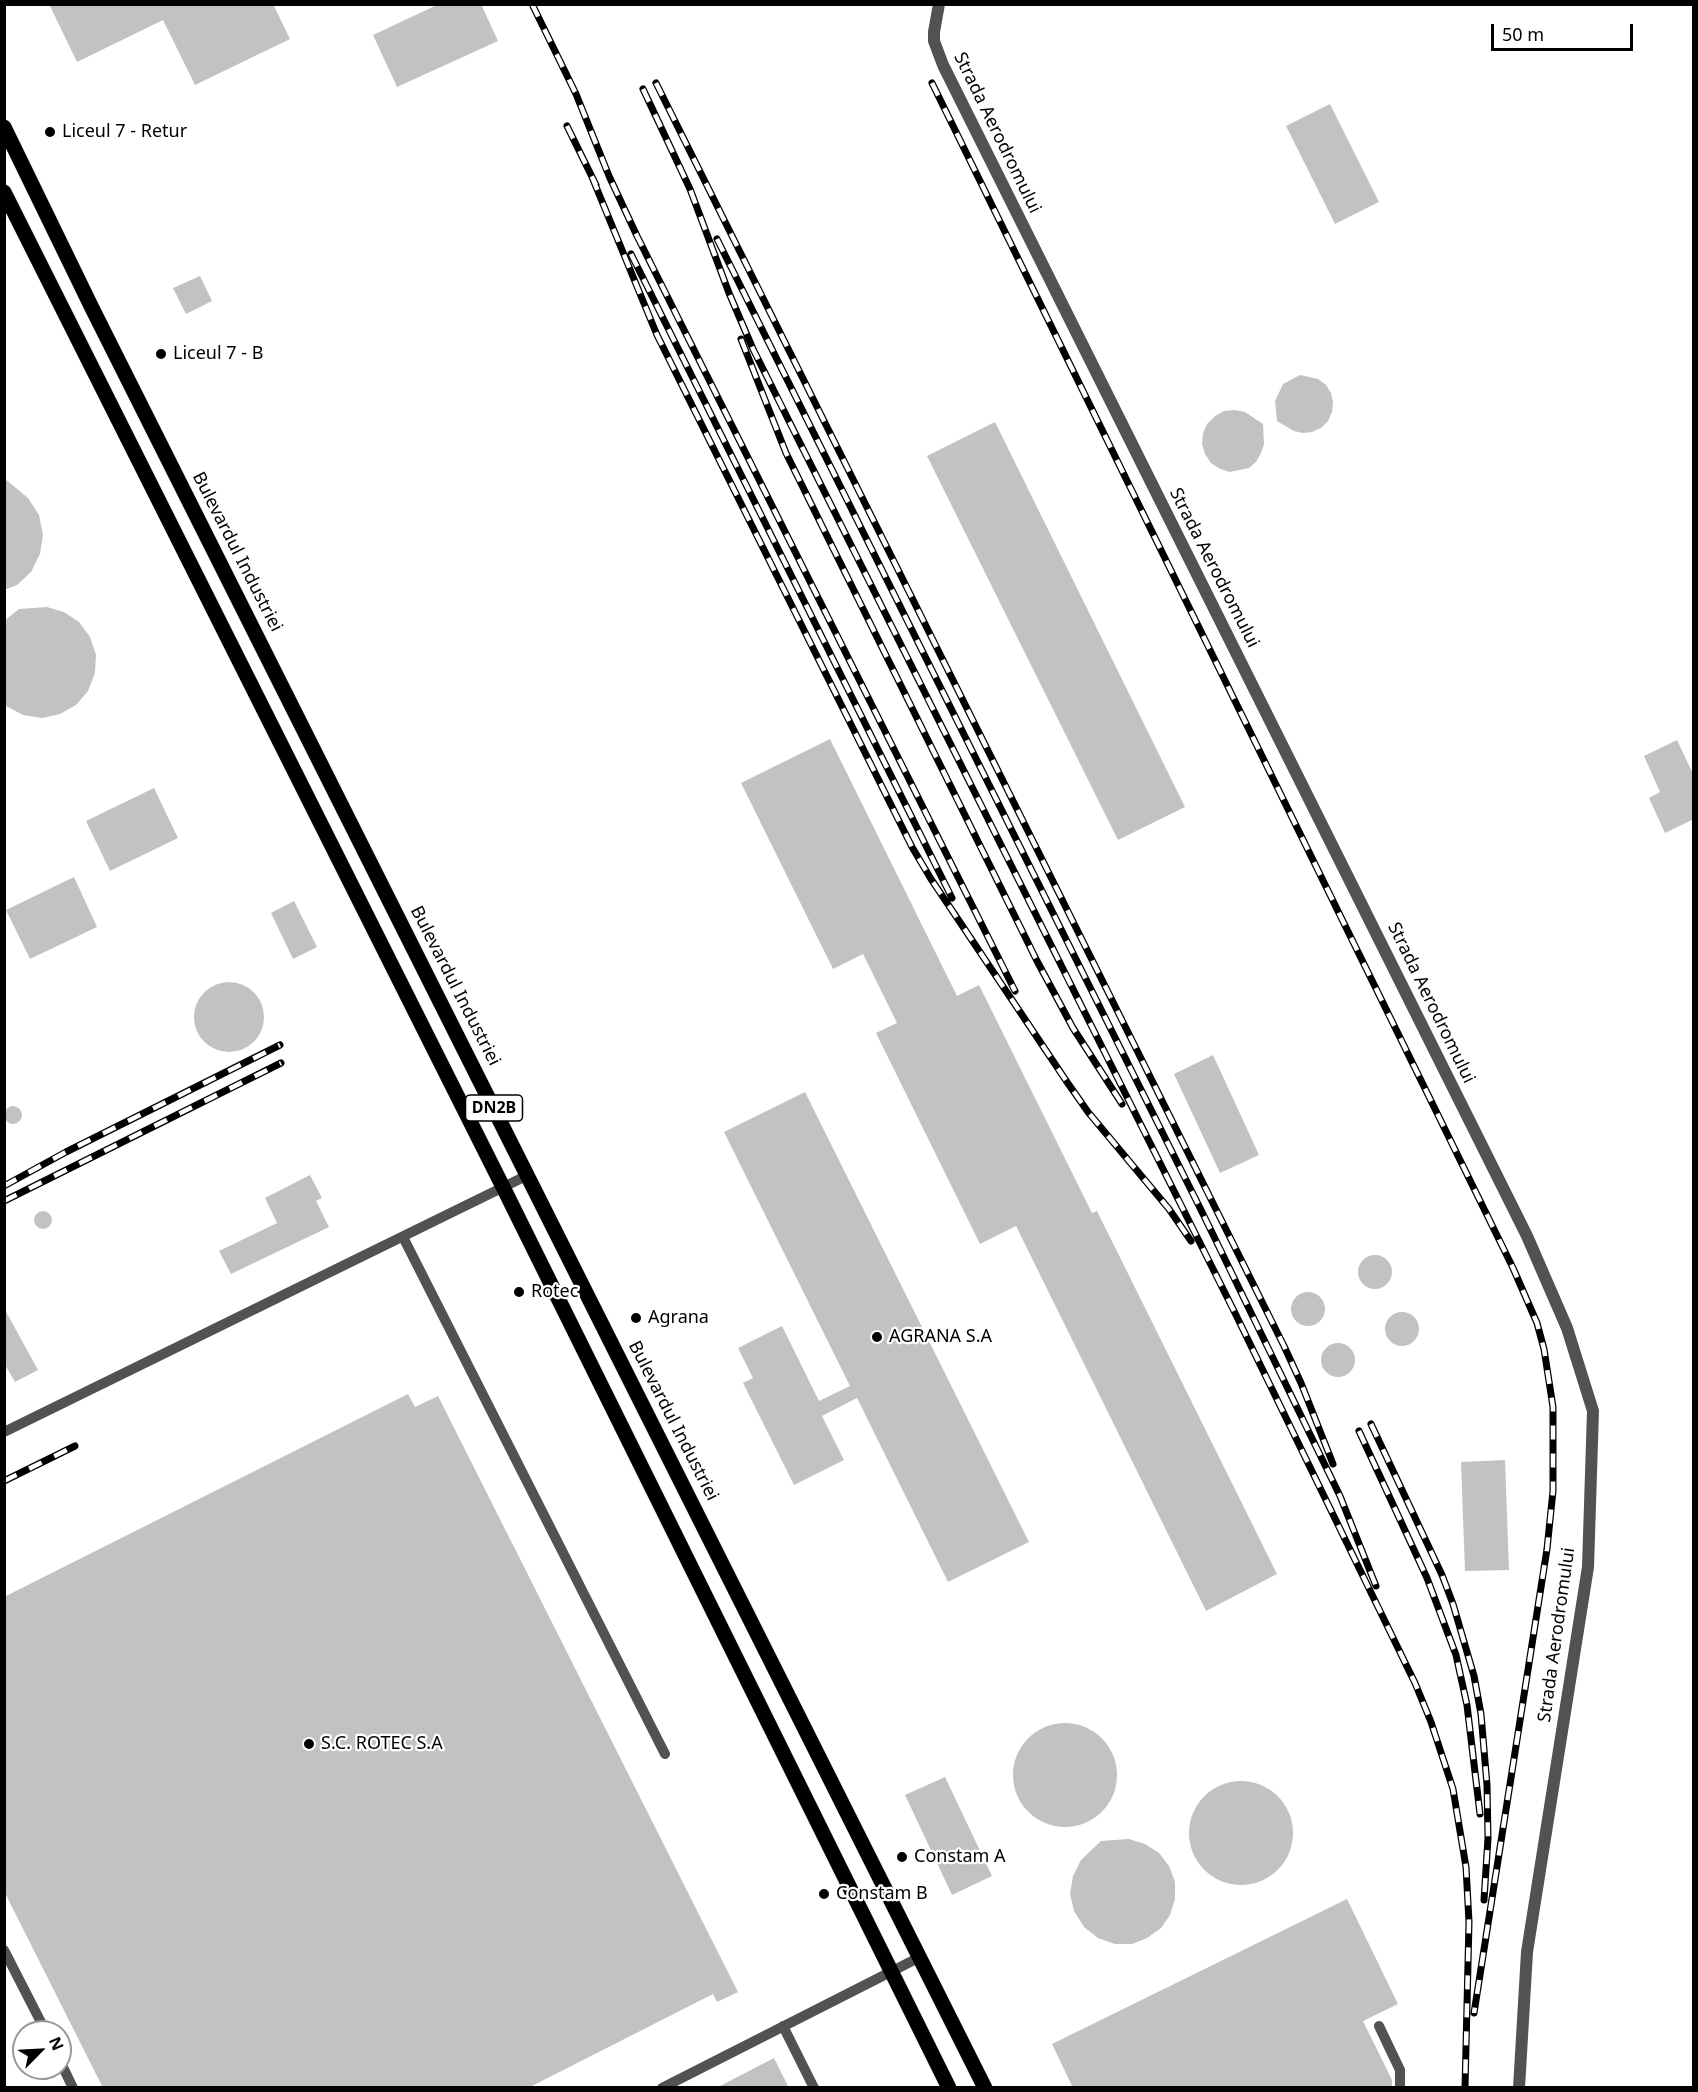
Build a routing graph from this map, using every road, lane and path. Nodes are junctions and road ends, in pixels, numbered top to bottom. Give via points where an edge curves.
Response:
1 (939, 4) edge
2 (4, 127) edge
3 (4, 192) edge
4 (528, 1175) junction
5 (503, 1187) junction
6 (403, 1237) junction
7 (4, 1432) edge
8 (665, 1754) dead end
9 (4, 1950) edge
10 (920, 1957) junction
11 (892, 1971) junction
12 (39, 2020) edge
13 (783, 2026) junction
14 (1379, 2026) dead end
15 (662, 2088) edge
16 (814, 2088) edge
17 (950, 2088) edge
18 (985, 2088) edge
19 (1400, 2088) edge
20 (1519, 2088) edge

1 - 20 street, Strada Aerodromului via 934,41 943,65 1527,1236 1567,1328 1593,1411 1588,1567 1527,1952
2 - 4 main road, Bulevardul Industriei / DN2B
3 - 5 main road, DN2B
4 - 5 lane
4 - 10 main road, Bulevardul Industriei / DN2B
5 - 6 lane
5 - 11 main road, DN2B
6 - 7 lane
6 - 8 lane
9 - 12 lane
10 - 11 lane
10 - 18 main road, Bulevardul Industriei / DN2B
11 - 13 lane
11 - 17 main road, DN2B
13 - 15 lane
13 - 16 lane
14 - 19 lane via 1400,2070

